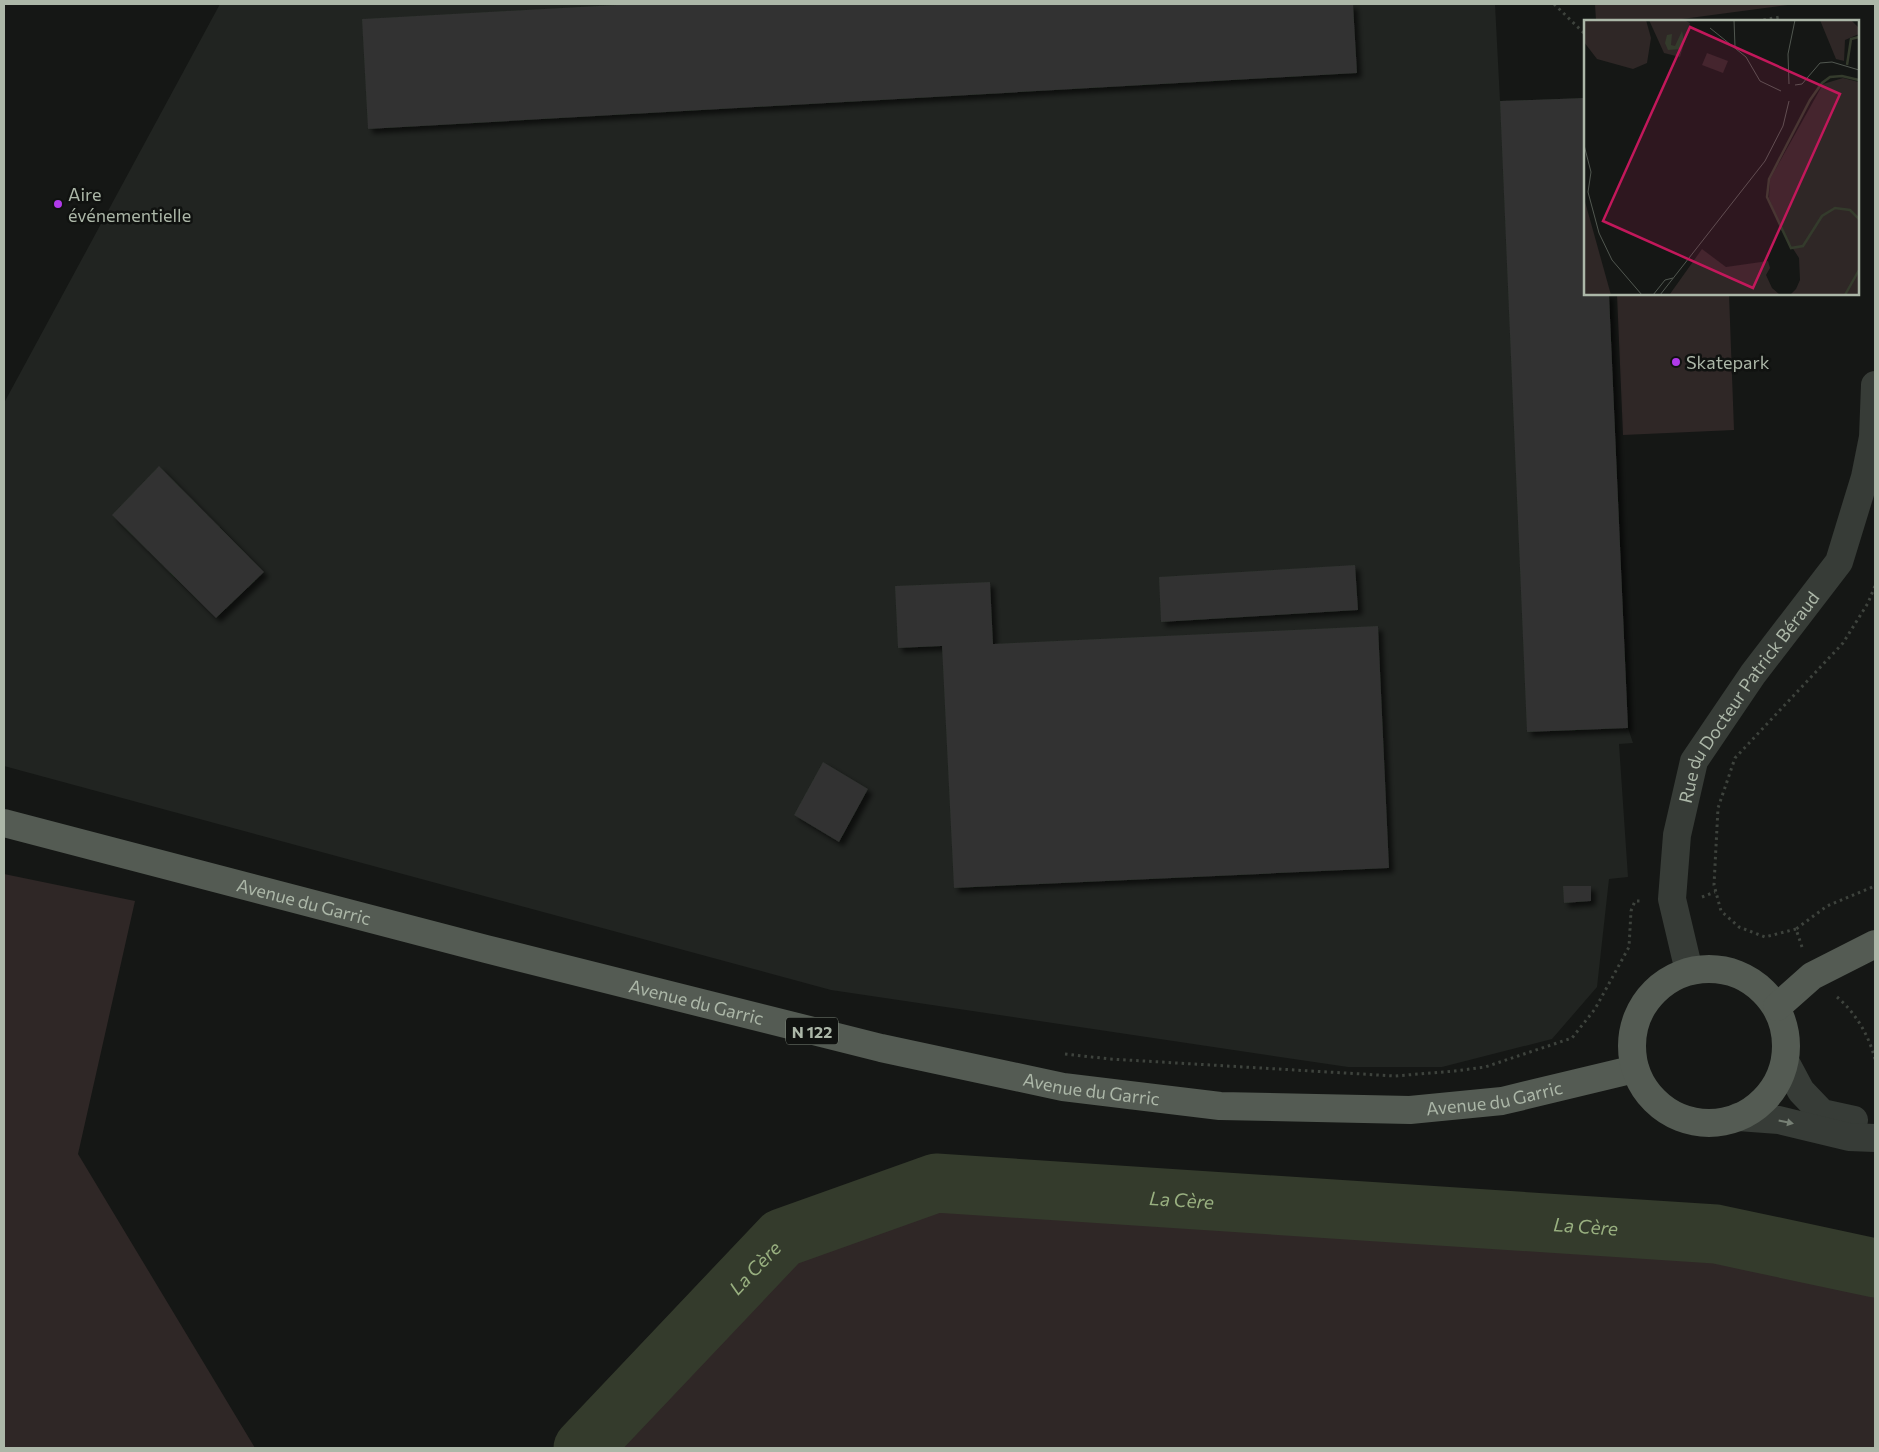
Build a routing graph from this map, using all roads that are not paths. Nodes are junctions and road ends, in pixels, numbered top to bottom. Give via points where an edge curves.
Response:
1 (1875, 385) edge
2 (1874, 436) edge
3 (4, 823) edge
4 (1875, 944) edge
5 (1689, 971) junction
6 (1777, 1007) junction
7 (1785, 1061) junction
8 (1635, 1069) junction
9 (1738, 1117) junction
10 (1875, 1121) edge
11 (1875, 1138) edge

1 - 2 street, Rue du Docteur Patrick Béraud
2 - 5 street, Rue du Docteur Patrick Béraud via 1839,562 1753,674 1694,761 1677,835 1672,899
3 - 8 main road, Avenue du Garric / N 122 via 871,1046 1064,1087 1220,1106 1410,1110 1502,1101
4 - 6 main road via 1812,976
5 - 6 main road via 1714,968 1739,974 1761,987
5 - 8 main road via 1666,981 1648,998 1636,1020 1632,1044
6 - 7 main road via 1785,1028
7 - 9 main road via 1771,1093 1755,1109
7 - 10 street via 1801,1090 1822,1113 1844,1119
8 - 9 main road via 1646,1091 1664,1108 1685,1119 1709,1123
9 -> 11 street via 1779,1120 1849,1137

